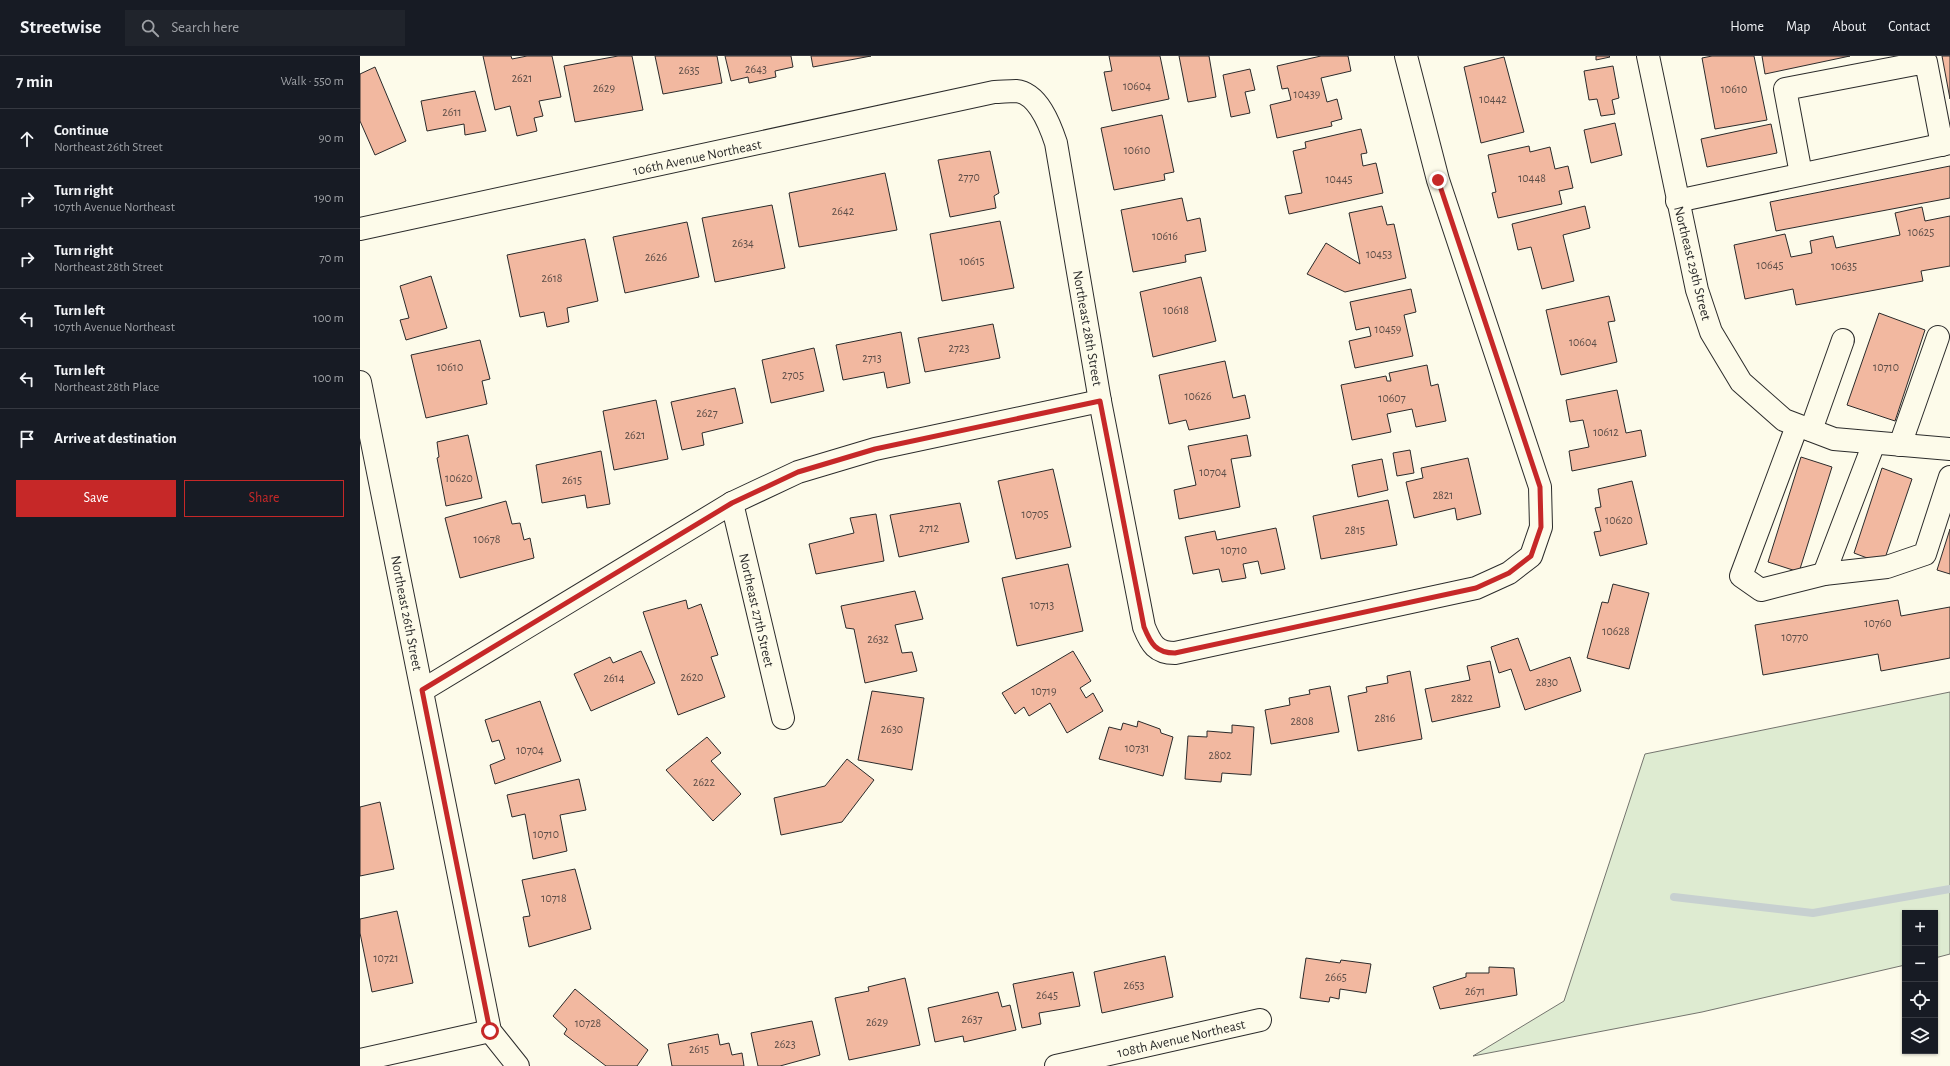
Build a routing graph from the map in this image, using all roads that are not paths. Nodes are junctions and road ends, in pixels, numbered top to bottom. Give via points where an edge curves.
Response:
1 (1406, 56) edge
2 (1648, 56) edge
3 (1033, 100) joint
4 (1946, 144) edge
5 (1801, 174) junction
6 (1678, 201) junction
7 (360, 229) edge
8 (1938, 337) dead end
9 (1843, 340) dead end
10 (360, 382) edge
11 (1100, 401) junction
12 (1804, 428) junction
13 (1874, 443) junction
14 (1900, 445) junction
15 (1950, 449) edge
16 (1950, 477) edge
17 (732, 503) junction
18 (1824, 574) junction
19 (422, 690) junction
20 (783, 718) dead end
21 (1260, 1020) dead end
22 (490, 1031) junction
23 (360, 1060) edge
24 (518, 1066) edge
25 (1056, 1066) edge

1 - 11 street, Northeast 28th Street via 1438,180 1540,487 1541,527 1531,556 1509,573 1476,588 1168,653 1150,643 1144,627
2 - 6 street, Northeast 29th Street
3 - 7 street, 106th Avenue Northeast via 1017,91 994,92
3 - 11 street, Northeast 28th Street via 1047,118 1056,143
4 - 5 street
4 - 5 street via 1926,62 1785,90
5 - 6 street
6 - 12 street, Northeast 29th Street via 1697,290 1711,332 1741,382 1784,420
8 - 14 street
9 - 12 street
10 - 19 street, Northeast 26th Street
11 - 17 street via 875,449 798,472
12 - 13 street, Northeast 29th Street via 1834,439
12 - 18 street via 1741,576 1761,590
13 - 14 street, Northeast 29th Street
13 - 18 street
14 - 15 street, Northeast 29th Street
16 - 18 street via 1926,554 1887,567
17 - 19 street
17 - 20 street, Northeast 27th Street
19 - 22 street, Northeast 26th Street
21 - 25 street, 108th Avenue Northeast
22 - 23 street
22 - 24 street

